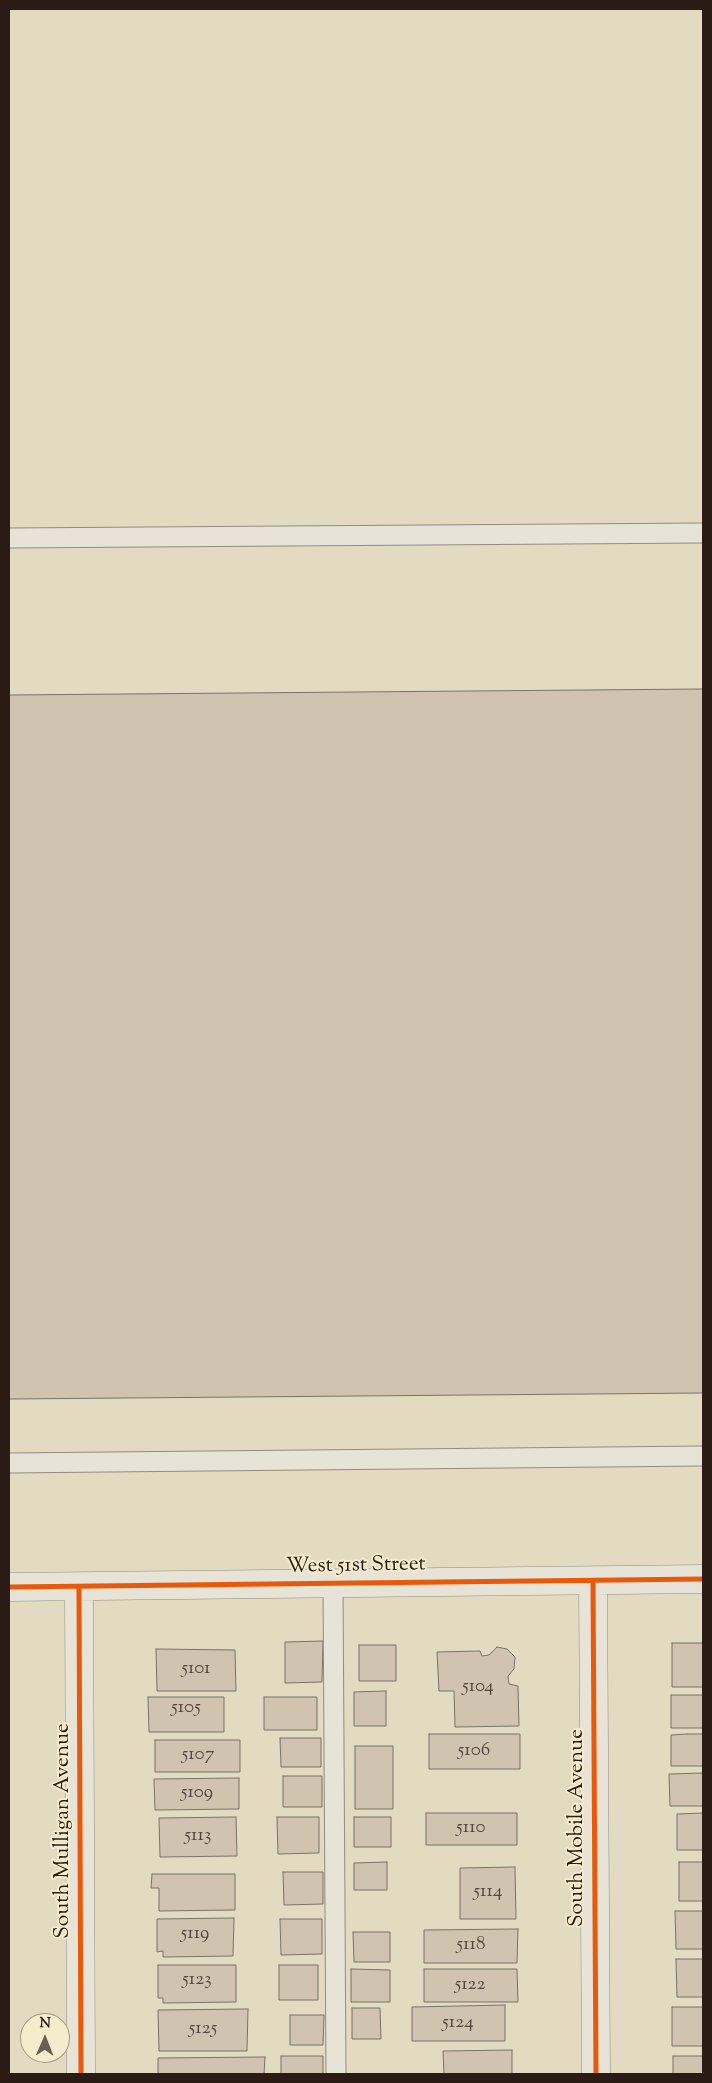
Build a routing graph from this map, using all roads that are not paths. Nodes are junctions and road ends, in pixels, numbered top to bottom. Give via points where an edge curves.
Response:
1 (703, 533) edge
2 (9, 538) edge
3 (703, 1456) edge
4 (9, 1463) edge
5 (703, 1580) edge
6 (593, 1581) junction
7 (333, 1584) junction
8 (9, 1587) edge
9 (78, 1587) junction
10 (81, 2074) edge
11 (336, 2074) edge
12 (596, 2074) edge

1 - 2 lane
3 - 4 lane
5 - 6 street, West 51st Street
6 - 7 street, West 51st Street
6 - 12 street, South Mobile Avenue
7 - 9 street, West 51st Street
7 - 11 lane
8 - 9 street, West 51st Street
9 - 10 street, South Mulligan Avenue

